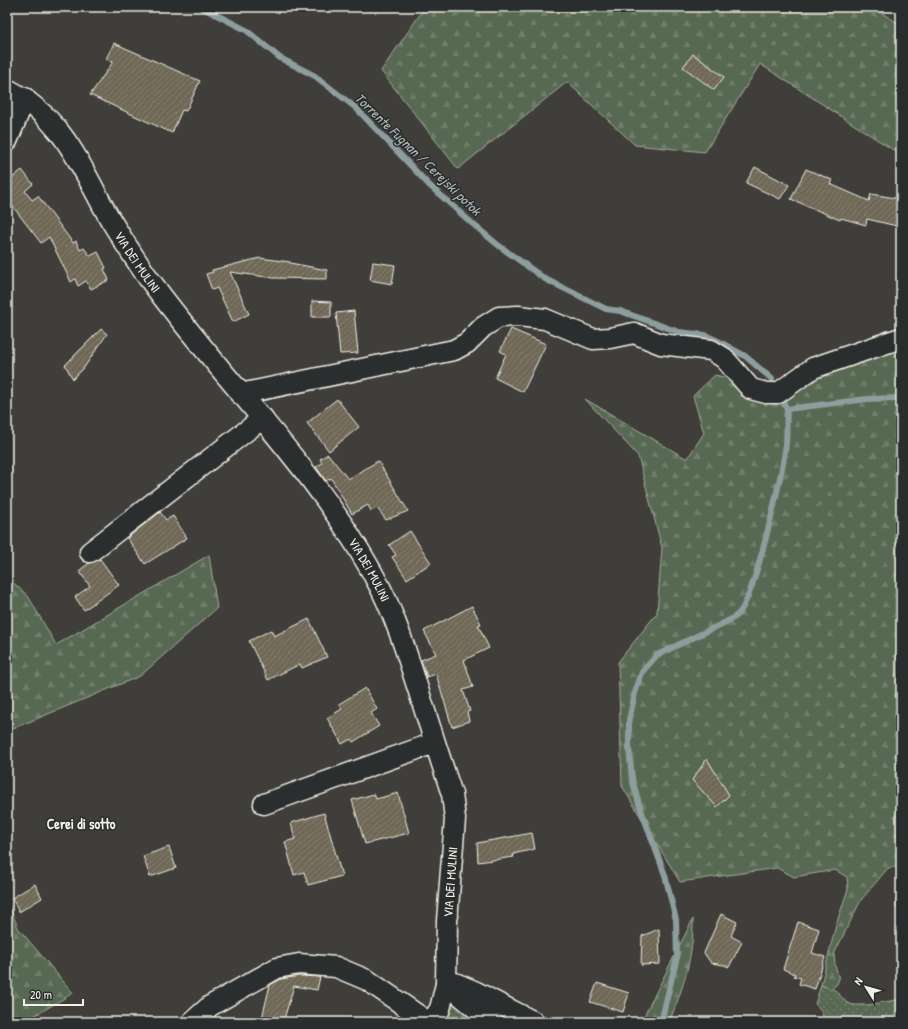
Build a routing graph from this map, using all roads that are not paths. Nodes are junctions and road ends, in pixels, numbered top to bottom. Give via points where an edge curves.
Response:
1 (7, 89) edge
2 (25, 98) junction
3 (7, 141) edge
4 (901, 338) edge
5 (240, 394) junction
6 (263, 418) junction
7 (90, 552) dead end
8 (434, 743) junction
9 (264, 804) dead end
10 (446, 984) junction
11 (192, 1022) edge
12 (430, 1022) edge
13 (492, 1022) edge
14 (534, 1022) edge

1 - 2 street, VIA DEI MULINI
2 - 3 street
2 - 5 street, VIA DEI MULINI via 56,126 84,169 111,220 154,285
4 - 5 street via 813,368 778,392 766,393 751,389 724,358 711,350 661,344 634,332 593,339 545,319 499,317 467,343 454,350
5 - 6 street, VIA DEI MULINI
6 - 7 street
6 - 8 street, VIA DEI MULINI via 318,487 382,591 402,639
8 - 9 street
8 - 10 street, VIA DEI MULINI via 452,794 455,819 448,898
10 - 12 street, VIA DEI MULINI via 440,1009
10 - 13 street
10 - 14 street via 455,983 474,991
11 - 12 street, VIA DEI MULINI via 210,1006 277,968 299,964 336,967 367,980

